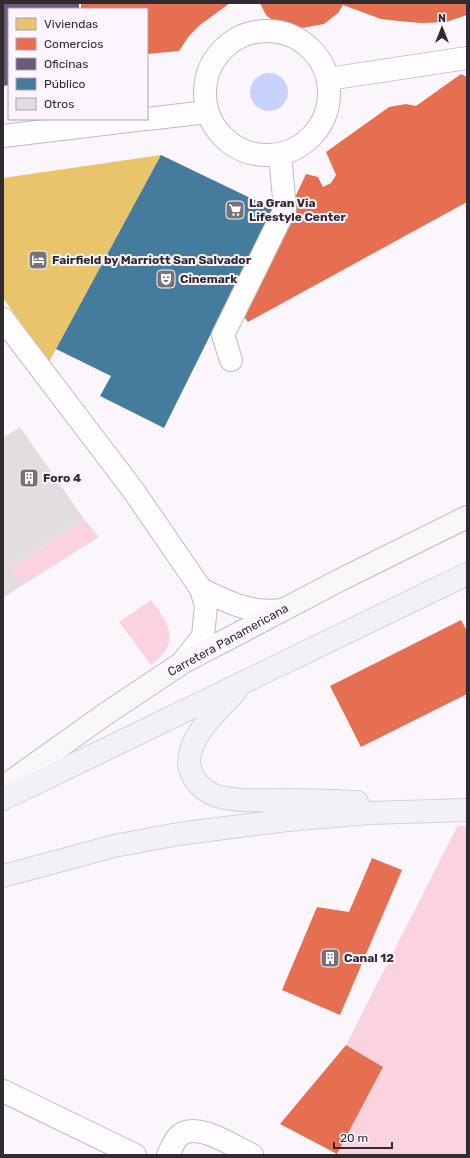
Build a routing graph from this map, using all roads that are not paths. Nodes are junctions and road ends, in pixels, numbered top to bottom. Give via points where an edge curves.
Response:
1 (467, 58) edge
2 (328, 79) junction
3 (207, 112) junction
4 (148, 119) edge
5 (138, 120) edge
6 (3, 136) edge
7 (280, 154) junction
8 (3, 318) edge
9 (231, 360) dead end
10 (467, 517) edge
11 (467, 574) edge
12 (201, 589) junction
13 (283, 610) junction
14 (182, 663) junction
15 (250, 679) junction
16 (3, 787) edge
17 (3, 799) edge
18 (421, 810) junction
19 (467, 810) edge
20 (3, 876) edge
21 (3, 1091) edge
22 (135, 1155) edge
23 (168, 1155) edge
24 (252, 1155) edge

1 - 2 street
2 - 3 street via 316,55 301,41 271,31 250,34 223,49 211,66 205,86
2 - 7 street via 329,102 319,128 298,148
3 - 4 street
3 - 7 street via 219,133 233,146 261,155
5 - 6 street
7 - 9 street via 285,209 223,334
8 - 12 street via 133,490
10 - 13 street, Carretera Panamericana
11 - 15 main road
12 - 13 street via 242,608 259,612
12 - 14 street via 206,606 203,636
13 - 14 street, Carretera Panamericana
14 - 16 street, Carretera Panamericana
15 - 17 main road
15 - 18 main road via 209,720 190,751 190,770 200,788 215,796 233,800 357,802
18 - 19 main road
18 - 20 main road via 287,820 178,834 114,846
21 - 22 street
23 - 24 street via 178,1138 190,1130 201,1131

